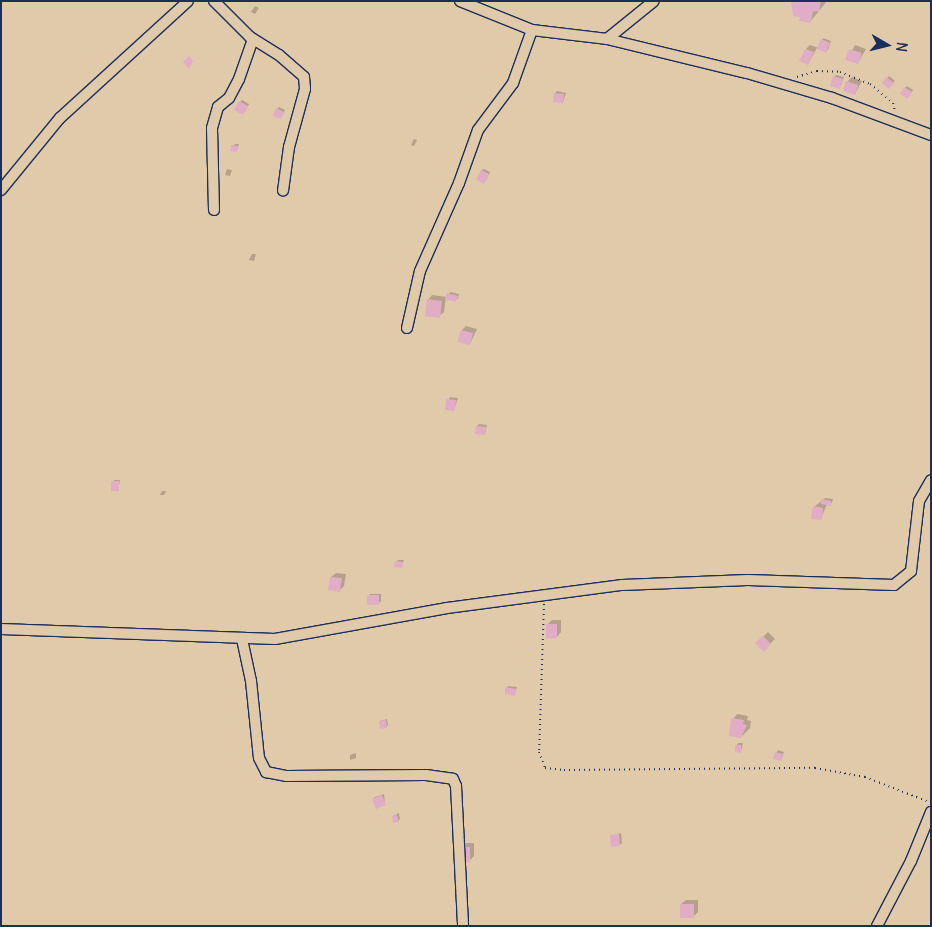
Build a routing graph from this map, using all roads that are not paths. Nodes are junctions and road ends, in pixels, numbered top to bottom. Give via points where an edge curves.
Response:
1 (188, 1) edge
2 (214, 1) edge
3 (460, 1) edge
4 (654, 1) edge
5 (532, 30) junction
6 (253, 39) junction
7 (608, 39) junction
8 (931, 135) edge
9 (1, 190) edge
10 (283, 191) dead end
11 (214, 210) dead end
12 (407, 328) dead end
13 (931, 480) edge
14 (1, 629) edge
15 (242, 639) junction
16 (931, 812) edge
17 (463, 926) edge
18 (877, 926) edge

1 - 9 street via 54,124
2 - 6 street
3 - 5 street
4 - 7 street
5 - 7 street
5 - 12 street via 513,83 478,130 459,183 420,271
6 - 10 street via 279,54 304,77 305,89 289,147
6 - 11 street via 239,79 229,98 218,107 212,128
7 - 8 street via 832,98
13 - 15 street via 919,501 911,571 894,585 748,580 622,585 447,608 310,635
14 - 15 street
15 - 17 street via 251,681 259,758 266,772 286,776 426,775 452,779
16 - 18 street

